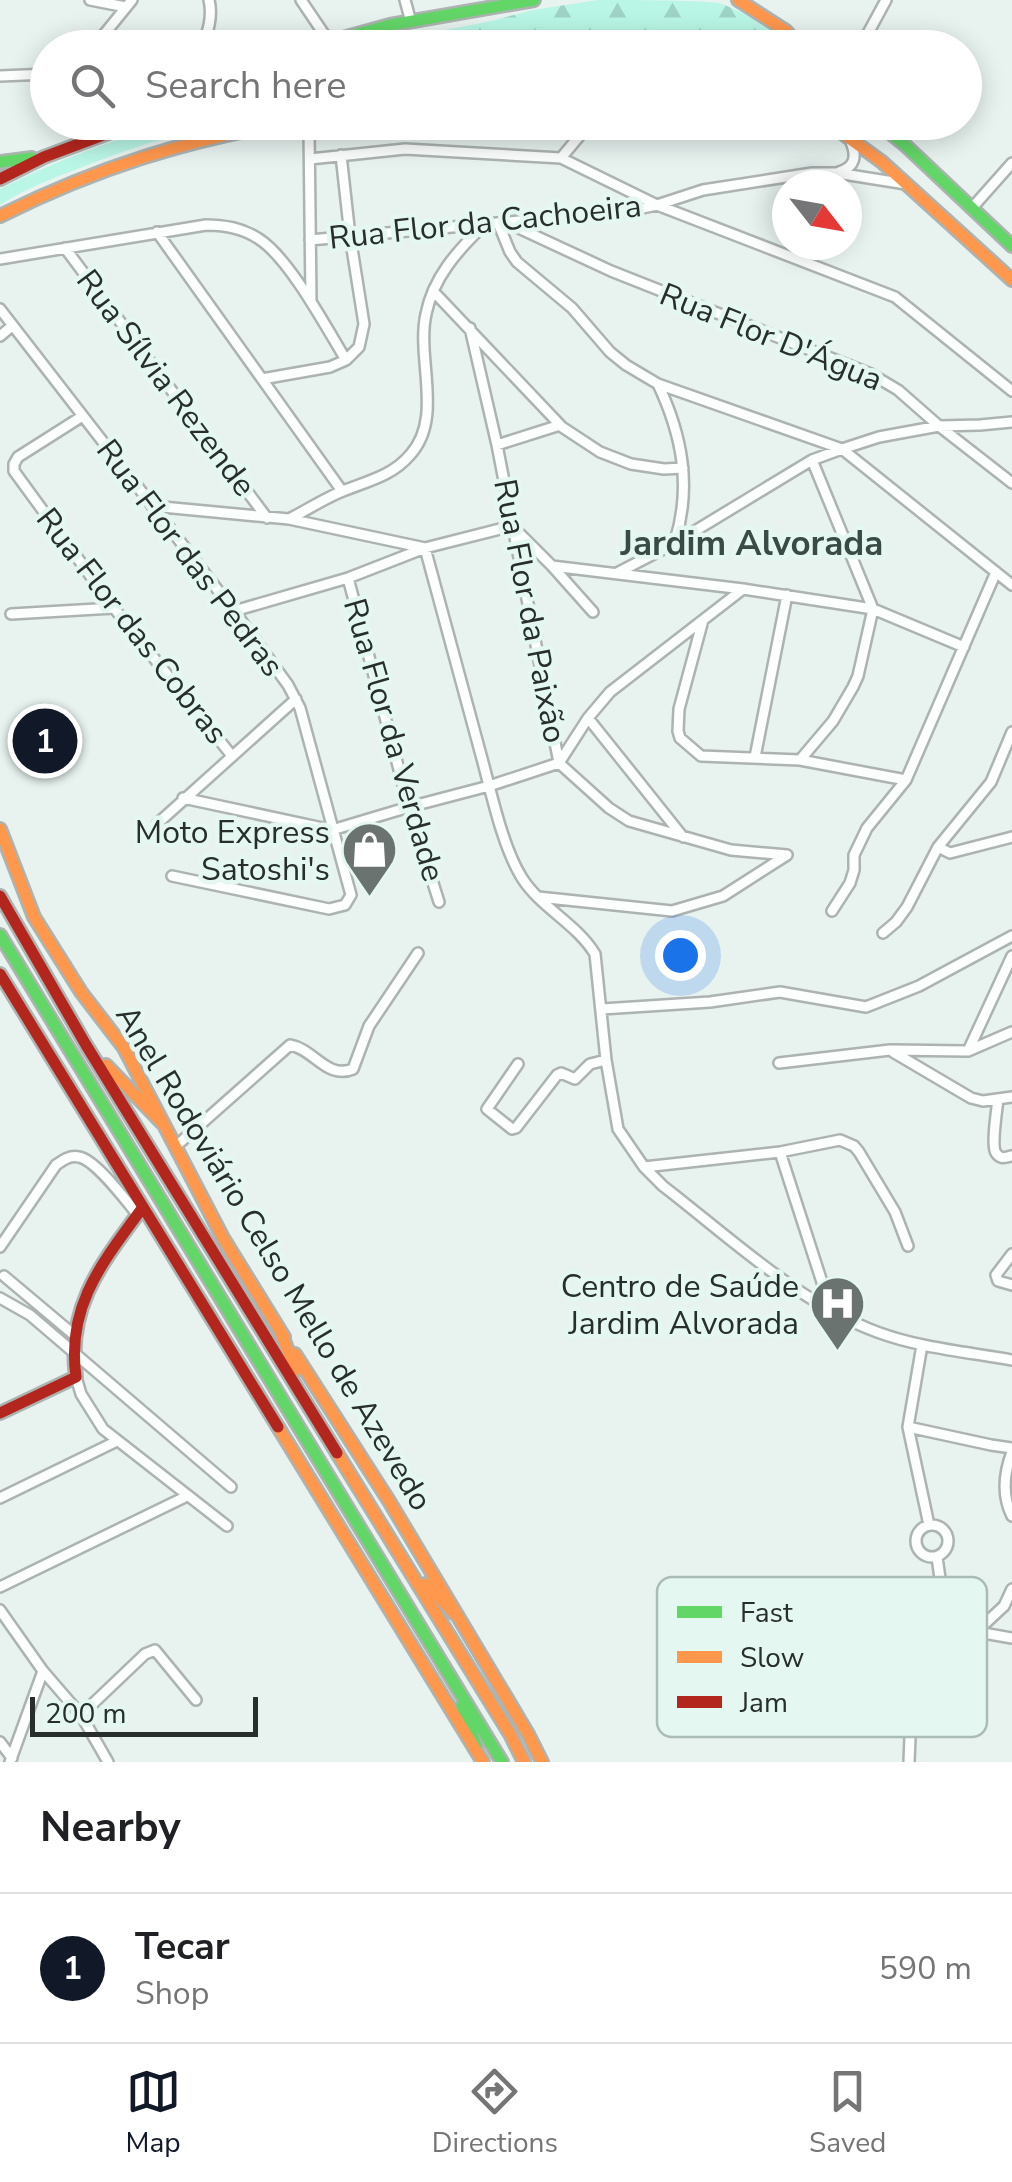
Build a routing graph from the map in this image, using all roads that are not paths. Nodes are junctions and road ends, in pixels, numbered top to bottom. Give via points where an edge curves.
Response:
1 (90, 0) edge
2 (208, 0) edge
3 (301, 0) edge
4 (405, 0) edge
5 (506, 0) edge
6 (534, 0) edge
7 (738, 0) edge
8 (886, 0) edge
9 (129, 3) edge
10 (763, 7) edge
11 (491, 8) junction
12 (411, 22) junction
13 (108, 30) edge
14 (209, 30) edge
15 (319, 30) edge
16 (380, 30) edge
17 (785, 30) edge
18 (870, 30) edge
19 (30, 75) edge
20 (0, 76) edge
21 (86, 140) edge
22 (196, 140) edge
23 (309, 140) edge
24 (576, 140) edge
25 (850, 140) edge
26 (853, 140) edge
27 (896, 140) edge
28 (341, 156) junction
29 (44, 157) junction
30 (561, 158) junction
31 (310, 159) junction
32 (0, 162) edge
33 (1012, 163) edge
34 (848, 170) edge
35 (862, 177) edge
36 (0, 179) edge
37 (772, 179) edge
38 (908, 184) junction
39 (658, 205) junction
40 (972, 208) junction
41 (0, 216) edge
42 (504, 224) junction
43 (483, 226) junction
44 (157, 232) junction
45 (350, 236) junction
46 (310, 240) junction
47 (1012, 246) edge
48 (65, 248) junction
49 (0, 259) edge
50 (1012, 280) edge
51 (433, 291) junction
52 (311, 304) junction
53 (0, 309) edge
54 (12, 326) junction
55 (470, 328) junction
56 (0, 336) edge
57 (346, 360) junction
58 (262, 378) junction
59 (658, 384) junction
60 (1012, 391) edge
61 (82, 416) junction
62 (1012, 422) edge
63 (560, 425) junction
64 (939, 426) junction
65 (497, 445) junction
66 (842, 448) junction
67 (812, 460) junction
68 (684, 468) junction
69 (1012, 483) edge
70 (342, 491) junction
71 (152, 506) junction
72 (267, 518) junction
73 (289, 519) junction
74 (512, 526) junction
75 (675, 543) junction
76 (425, 548) junction
77 (552, 566) junction
78 (996, 572) junction
79 (617, 573) junction
80 (348, 578) junction
81 (1012, 585) edge
82 (743, 589) junction
83 (786, 595) junction
84 (114, 608) junction
85 (874, 609) junction
86 (234, 611) junction
87 (593, 612) dead end
88 (12, 614) dead end
89 (702, 620) junction
90 (964, 647) junction
91 (296, 699) junction
92 (588, 718) junction
93 (1012, 732) edge
94 (232, 756) junction
95 (755, 757) junction
96 (800, 760) junction
97 (559, 763) junction
98 (906, 780) junction
99 (490, 786) junction
100 (183, 798) junction
101 (408, 807) junction
102 (158, 823) dead end
103 (0, 829) edge
104 (332, 830) junction
105 (1012, 837) edge
106 (683, 838) junction
107 (938, 847) junction
108 (172, 876) dead end
109 (0, 896) edge
110 (536, 897) junction
111 (439, 902) dead end
112 (832, 911) dead end
113 (883, 933) dead end
114 (0, 935) edge
115 (1012, 936) edge
116 (418, 952) dead end
117 (1012, 956) edge
118 (0, 974) edge
119 (5, 986) edge
120 (602, 1009) junction
121 (1012, 1032) edge
122 (86, 1045) junction
123 (890, 1050) junction
124 (968, 1051) junction
125 (606, 1060) junction
126 (779, 1063) dead end
127 (518, 1064) dead end
128 (1012, 1097) edge
129 (998, 1099) junction
130 (162, 1123) junction
131 (175, 1148) junction
132 (780, 1152) junction
133 (1012, 1156) edge
134 (644, 1167) junction
135 (140, 1211) junction
136 (908, 1246) dead end
137 (0, 1247) edge
138 (1012, 1254) edge
139 (4, 1276) dead end
140 (1012, 1284) edge
141 (0, 1298) edge
142 (830, 1310) junction
143 (280, 1330) junction
144 (72, 1334) junction
145 (922, 1345) junction
146 (71, 1350) junction
147 (1012, 1360) edge
148 (76, 1377) junction
149 (313, 1411) junction
150 (0, 1412) edge
151 (908, 1427) junction
152 (116, 1441) junction
153 (1012, 1450) edge
154 (231, 1487) dead end
155 (187, 1496) junction
156 (0, 1498) edge
157 (1012, 1516) edge
158 (929, 1524) junction
159 (227, 1526) dead end
160 (937, 1557) junction
161 (406, 1564) junction
162 (940, 1577) edge
163 (0, 1588) edge
164 (1012, 1589) edge
165 (0, 1610) edge
166 (455, 1614) junction
167 (987, 1622) edge
168 (987, 1634) edge
169 (1012, 1638) edge
170 (444, 1666) junction
171 (42, 1671) junction
172 (196, 1700) dead end
173 (81, 1715) junction
174 (910, 1737) dead end
175 (0, 1742) edge
176 (476, 1746) junction
177 (102, 1750) junction
178 (11, 1760) edge
179 (97, 1762) edge
180 (108, 1762) edge
181 (483, 1762) edge
182 (502, 1762) edge
183 (524, 1762) edge
184 (542, 1762) edge
185 (909, 1762) edge

1 - 9 street
2 - 14 street
3 - 15 street
4 - 12 street
5 - 11 main road
6 - 11 main road
7 - 10 main road
8 - 18 street
9 - 13 street
10 - 17 main road
11 - 12 main road
12 - 16 main road
19 - 20 street
21 - 29 main road
22 - 41 main road via 78,178
23 - 31 street
24 - 30 street
25 - 34 street via 855,151
26 - 38 main road
27 - 40 main road
28 - 30 street via 406,149
28 - 31 street
28 - 45 street
29 - 32 main road
29 - 36 main road
30 - 39 street
31 - 46 street
33 - 40 street
35 - 38 street, Rua Flor da Cachoeira
37 - 39 street, Rua Flor da Cachoeira
38 - 50 main road
39 - 42 street, Rua Flor da Cachoeira
39 - 60 street via 895,297
40 - 47 main road
42 - 43 street, Rua Flor da Cachoeira
42 - 59 street via 510,252 528,272 610,352
42 - 64 street, Rua Flor D'Água via 871,374
43 - 45 street, Rua Flor da Cachoeira
43 - 51 street
44 - 48 street
44 - 52 street via 206,225 258,238
44 - 58 street
45 - 46 street, Rua Flor da Cachoeira
45 - 57 street via 364,324 359,347
46 - 52 street
48 - 49 street
48 - 72 street, Rua Sílvia Rezende
51 - 55 street
51 - 70 street via 422,334 427,416 417,446 392,471
52 - 57 street
53 - 54 street, Rua Flor das Pedras
54 - 56 street
54 - 61 street, Rua Flor das Pedras
55 - 63 street
55 - 65 street, Rua Flor da Paixão
57 - 58 street
58 - 70 street
59 - 66 street
59 - 68 street
61 - 71 street, Rua Flor das Pedras
61 - 84 street, Rua Flor das Cobras via 22,454 13,468
62 - 64 street
63 - 65 street
63 - 68 street via 631,464
64 - 66 street
64 - 69 street, Rua Flor D'Água
65 - 74 street, Rua Flor da Paixão
66 - 67 street
66 - 78 street
67 - 75 street
67 - 85 street
68 - 75 street
70 - 73 street
71 - 72 street
71 - 86 street, Rua Flor das Pedras
72 - 73 street
73 - 76 street
74 - 76 street
74 - 77 street
74 - 97 street, Rua Flor da Paixão
75 - 79 street
76 - 80 street
76 - 99 street
77 - 79 street
77 - 87 street
78 - 81 street
78 - 90 street
79 - 82 street
80 - 86 street
80 - 101 street, Rua Flor da Verdade
82 - 83 street
82 - 89 street
83 - 85 street
83 - 95 street
84 - 88 street
84 - 94 street, Rua Flor das Cobras
85 - 90 street
85 - 96 street via 853,687
86 - 91 street, Rua Flor das Pedras
89 - 92 street via 610,692
89 - 95 street via 679,709 680,738 700,756
90 - 98 street
91 - 94 street
91 - 104 street, Rua Flor das Pedras
92 - 97 street
92 - 106 street
93 - 107 street via 991,782
94 - 100 street
95 - 96 street
96 - 98 street
97 - 99 street
97 - 106 street, Rua Flor da Paixão via 618,815
98 - 112 street via 867,828 850,883
99 - 101 street
99 - 110 street via 512,857
100 - 102 street
100 - 104 street
101 - 104 street
101 - 111 street, Rua Flor da Verdade
103 - 130 main road, Anel Rodoviário Celso Mello de Azevedo via 34,918 124,1048
104 - 108 street, Rua Flor das Pedras via 351,895 339,908
105 - 107 street via 950,852
106 - 110 street, Rua Flor da Paixão via 788,855 737,889 672,912
107 - 113 street via 907,907
109 - 122 main road, Anel Rodoviário Celso Mello de Azevedo
110 - 120 street via 593,950
114 - 170 main road, Anel Rodoviário Celso Mello de Azevedo
115 - 120 street via 920,986 866,1006 780,992
116 - 131 street via 369,1026 353,1069 333,1071 290,1045
117 - 124 street
118 - 119 main road
119 - 135 main road
120 - 125 street
121 - 124 street
122 - 130 main road
122 - 149 main road, Anel Rodoviário Celso Mello de Azevedo
123 - 124 street
123 - 126 street
123 - 129 street via 970,1098
125 - 127 street via 575,1078 557,1075 512,1129 487,1108
125 - 134 street via 618,1129
128 - 129 street
129 - 133 street via 994,1148 998,1156
130 - 131 main road, Anel Rodoviário Celso Mello de Azevedo
131 - 143 main road, Anel Rodoviário Celso Mello de Azevedo
132 - 134 street
132 - 136 street via 849,1143 895,1212
132 - 142 street
134 - 142 street
135 - 137 street via 90,1162 75,1156 56,1164
135 - 144 main road via 88,1289
135 - 176 main road
138 - 140 street via 996,1279
139 - 144 street
141 - 146 street
142 - 145 street
143 - 149 main road
143 - 166 main road, Anel Rodoviário Celso Mello de Azevedo
144 - 146 main road
145 - 147 street
145 - 151 street
146 - 148 main road
146 - 154 street
148 - 150 main road
148 - 152 street via 92,1414
149 - 161 main road, Anel Rodoviário Celso Mello de Azevedo
151 - 153 street
151 - 158 street
152 - 155 street
152 - 156 street
153 - 157 street via 1005,1486
155 - 159 street
155 - 163 street
158 - 160 street via 944,1529 949,1540
158 - 160 street via 916,1543 921,1553
160 - 162 street
161 - 166 main road
161 - 183 main road, Anel Rodoviário Celso Mello de Azevedo
164 - 167 street
165 - 171 street
166 - 184 main road, Anel Rodoviário Celso Mello de Azevedo
168 - 169 street
170 - 176 main road
170 - 182 main road, Anel Rodoviário Celso Mello de Azevedo
171 - 173 street
171 - 178 street
172 - 173 street via 152,1650
173 - 177 street
174 - 185 street
175 - 178 street
176 - 181 main road
177 - 179 street
177 - 180 street

